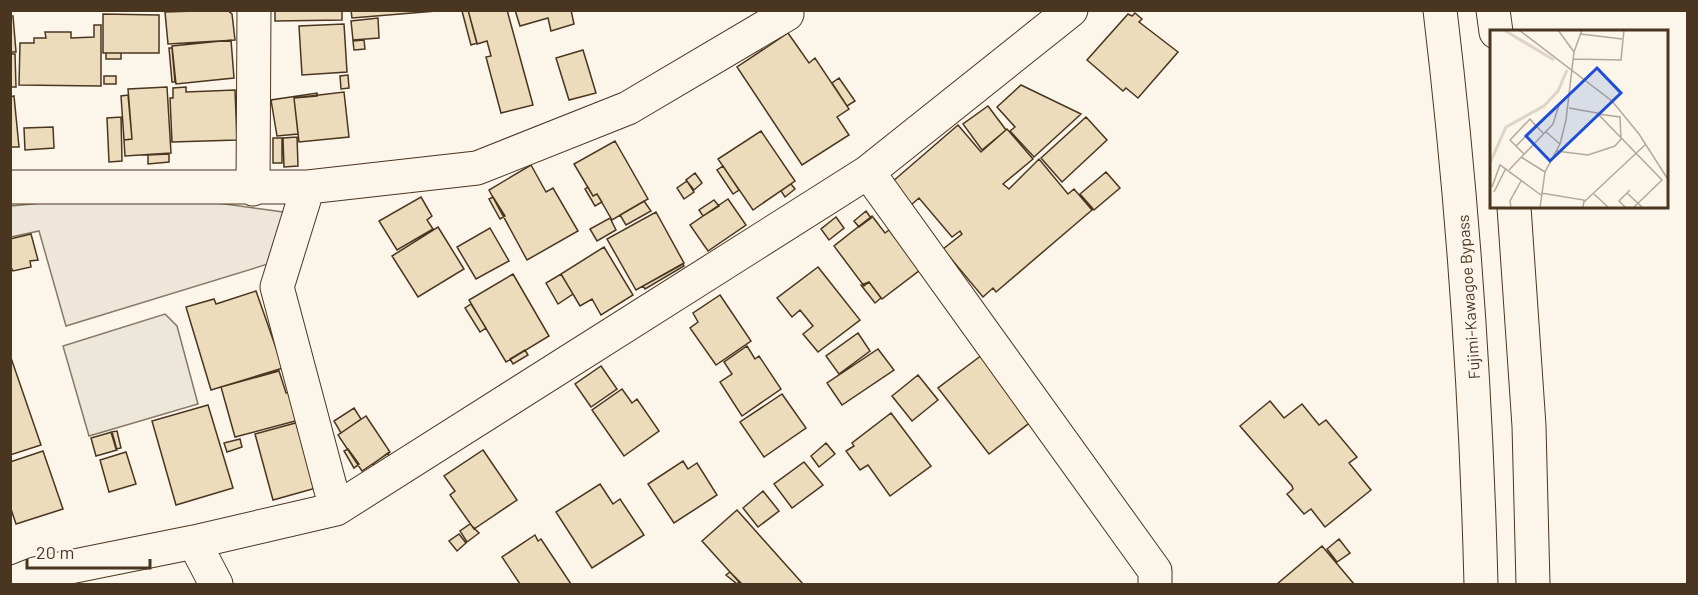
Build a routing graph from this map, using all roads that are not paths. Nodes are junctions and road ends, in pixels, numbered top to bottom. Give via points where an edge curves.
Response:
1 (254, 10) edge
2 (1071, 10) edge
3 (1440, 10) edge
4 (1493, 10) edge
5 (787, 14) dead end
6 (1496, 30) edge
7 (867, 172) junction
8 (10, 187) edge
9 (308, 187) junction
10 (254, 189) junction
11 (1514, 208) edge
12 (336, 509) junction
13 (194, 542) junction
14 (1158, 580) edge
15 (10, 584) edge
16 (216, 585) edge
17 (1481, 585) edge
18 (1533, 585) edge

1 - 10 main road
2 - 7 main road
3 - 17 main road, Fujimi-Kawagoe Bypass via 1455,129 1470,313
4 - 6 main road
5 - 9 main road via 628,108 477,168
7 - 12 main road
7 - 14 main road
8 - 10 main road
9 - 10 main road
9 - 12 main road via 277,288
11 - 18 main road
12 - 13 main road
13 - 15 main road via 35,574
13 - 16 main road

